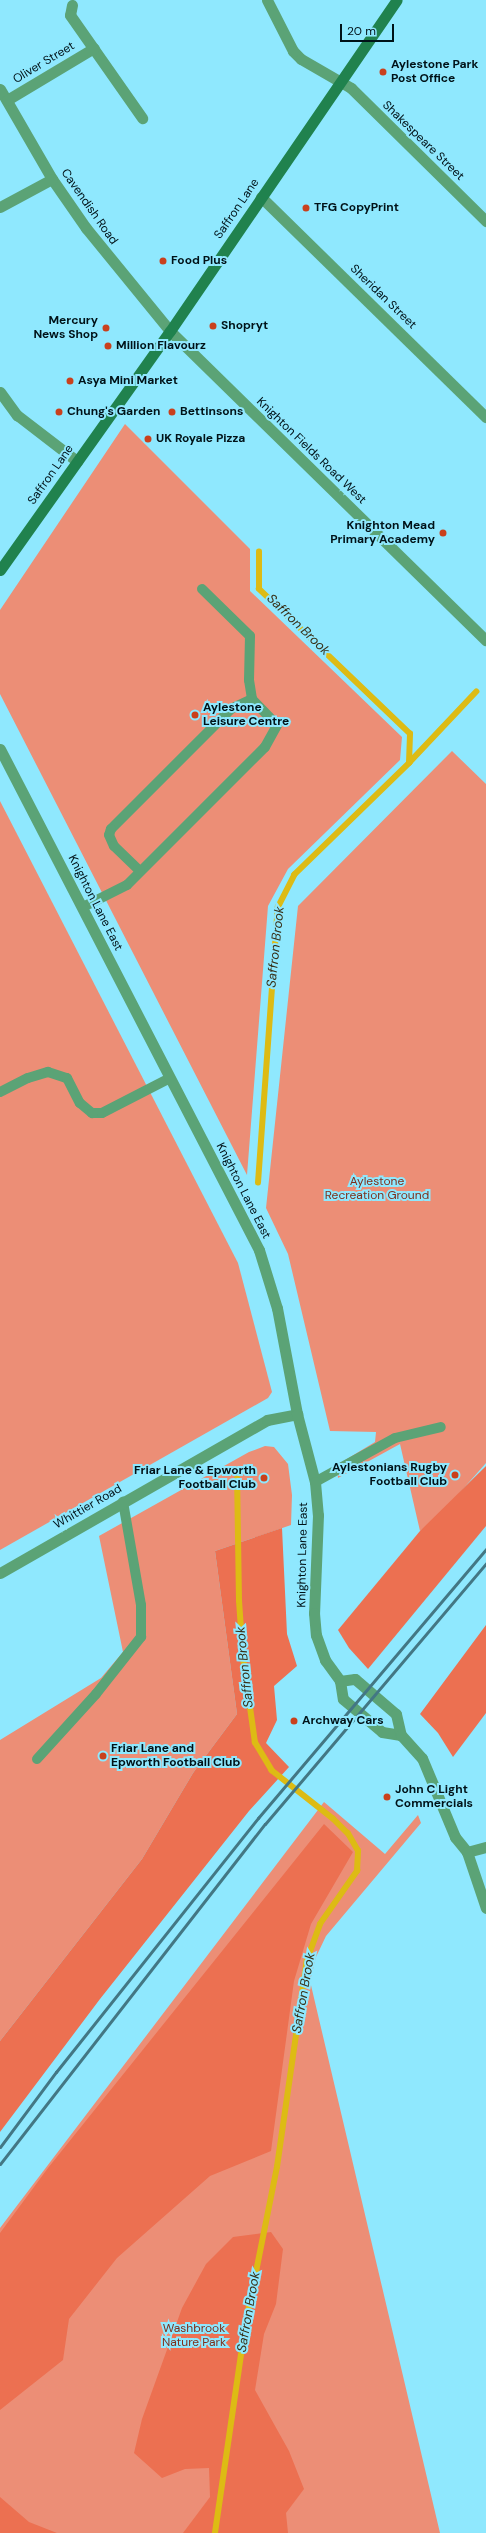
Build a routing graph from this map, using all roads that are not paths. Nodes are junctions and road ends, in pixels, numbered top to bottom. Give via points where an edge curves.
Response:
1 (267, 0) edge
2 (397, 0) edge
3 (72, 5) dead end
4 (94, 48) junction
5 (339, 83) junction
6 (0, 89) edge
7 (7, 100) junction
8 (142, 118) dead end
9 (52, 179) junction
10 (261, 197) junction
11 (0, 207) edge
12 (486, 221) edge
13 (170, 331) junction
14 (2, 399) edge
15 (486, 416) edge
16 (77, 460) junction
17 (0, 570) edge
18 (202, 589) dead end
19 (486, 640) edge
20 (252, 700) junction
21 (0, 749) edge
22 (140, 871) junction
23 (83, 907) junction
24 (170, 1078) junction
25 (0, 1092) edge
26 (296, 1414) junction
27 (441, 1427) dead end
28 (315, 1482) junction
29 (123, 1502) junction
30 (0, 1573) edge
31 (340, 1681) junction
32 (401, 1735) junction
33 (37, 1759) dead end
34 (486, 1847) edge
35 (467, 1852) junction
36 (486, 1908) edge

1 - 5 street, Shakespeare Street via 293,51
2 - 5 main road, Saffron Lane
3 - 4 street, Oliver Street via 70,15
4 - 7 street, Oliver Street
4 - 8 street, Oliver Street
5 - 10 main road, Saffron Lane
5 - 12 street, Shakespeare Street via 351,88
6 - 7 street, Cavendish Road
7 - 9 street, Cavendish Road
9 - 11 street
9 - 13 street, Cavendish Road via 86,228
10 - 13 main road, Saffron Lane
10 - 15 street, Sheridan Street
13 - 16 main road, Saffron Lane
13 - 19 street, Knighton Fields Road West
14 - 16 street via 17,415
16 - 17 main road, Saffron Lane
18 - 20 lane via 250,636 249,680
20 - 22 lane via 277,725 265,747
20 - 22 lane via 231,709 111,829 109,835 114,846
21 - 23 street, Knighton Lane East
22 - 23 lane via 127,885
23 - 24 street, Knighton Lane East
24 - 25 lane via 102,1113 92,1113 80,1103 67,1078 48,1072 28,1078
24 - 26 street, Knighton Lane East via 261,1257 277,1308
26 - 28 street, Knighton Lane East
26 - 29 street, Whittier Road via 268,1420
27 - 28 lane via 395,1438
28 - 31 street, Knighton Lane East via 318,1515 314,1613 316,1635 325,1660
29 - 30 street, Whittier Road
29 - 33 lane via 141,1605 141,1637 96,1694
31 - 32 street, Knighton Lane East via 343,1699 382,1732
31 - 32 street via 355,1679 396,1714
32 - 35 street via 422,1758 455,1837
34 - 35 street
35 - 36 street

